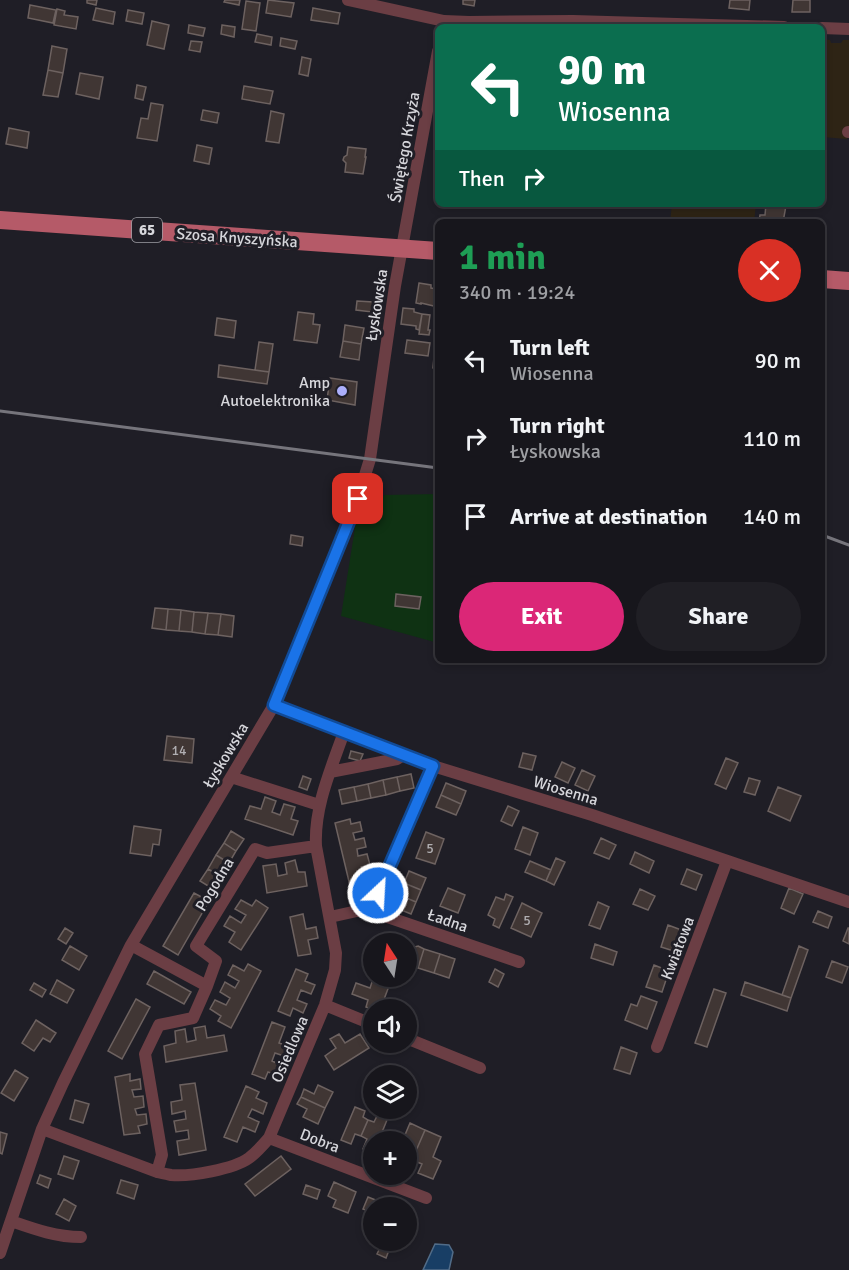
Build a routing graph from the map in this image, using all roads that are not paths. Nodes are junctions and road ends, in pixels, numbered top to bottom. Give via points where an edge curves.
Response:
1 (348, 0) edge
2 (443, 24) edge
3 (678, 24) edge
4 (825, 28) edge
5 (849, 29) edge
6 (435, 68) edge
7 (0, 220) edge
8 (402, 249) junction
9 (435, 251) edge
10 (825, 279) edge
11 (849, 281) edge
12 (274, 705) junction
13 (344, 732) junction
14 (403, 754) junction
15 (433, 766) junction
16 (330, 772) junction
17 (231, 777) junction
18 (320, 805) junction
19 (316, 846) junction
20 (727, 861) junction
21 (849, 902) edge
22 (370, 911) junction
23 (330, 917) junction
24 (131, 945) junction
25 (519, 962) dead end
26 (207, 986) junction
27 (326, 1005) junction
28 (363, 1020) edge
29 (417, 1042) edge
30 (657, 1047) dead end
31 (480, 1068) dead end
32 (42, 1129) junction
33 (269, 1138) junction
34 (157, 1172) junction
35 (426, 1198) dead end
36 (11, 1221) junction
37 (81, 1237) dead end
38 (0, 1252) edge

1 - 2 street
2 - 3 street
4 - 5 street
6 - 8 street, Świętego Krzyża
7 - 8 main road, Szosa Knyszyńska / 65
8 - 9 main road, Szosa Knyszyńska / 65
8 - 12 street, Łyskowska via 368,467 353,514
10 - 11 main road
12 - 13 street, Wiosenna
12 - 17 street, Łyskowska
13 - 14 street, Wiosenna
13 - 16 street, Osiedlowa
14 - 15 street, Wiosenna
14 - 16 street via 397,759
15 - 20 street, Wiosenna
15 - 22 street
16 - 18 street, Osiedlowa
17 - 18 street
17 - 24 street, Łyskowska
18 - 19 street, Osiedlowa
19 - 23 street, Osiedlowa
19 - 26 street, Pogodna via 267,853 255,849 196,946 216,961
20 - 21 street, Wiosenna
20 - 30 street, Kwiatowa
22 - 23 street, Ładna
22 - 25 street, Ładna
23 - 27 street, Osiedlowa via 336,953
24 - 26 street
24 - 32 street, Łyskowska
26 - 34 street, Pogodna via 193,1018 159,1025 146,1054 162,1155
27 - 28 street
27 - 33 street, Osiedlowa
29 - 31 street
32 - 34 street, Osiedlowa
32 - 36 street, Łyskowska
33 - 34 street, Osiedlowa via 235,1166 189,1174
33 - 35 street, Dobra
36 - 37 street via 49,1234
36 - 38 street, Łyskowska

